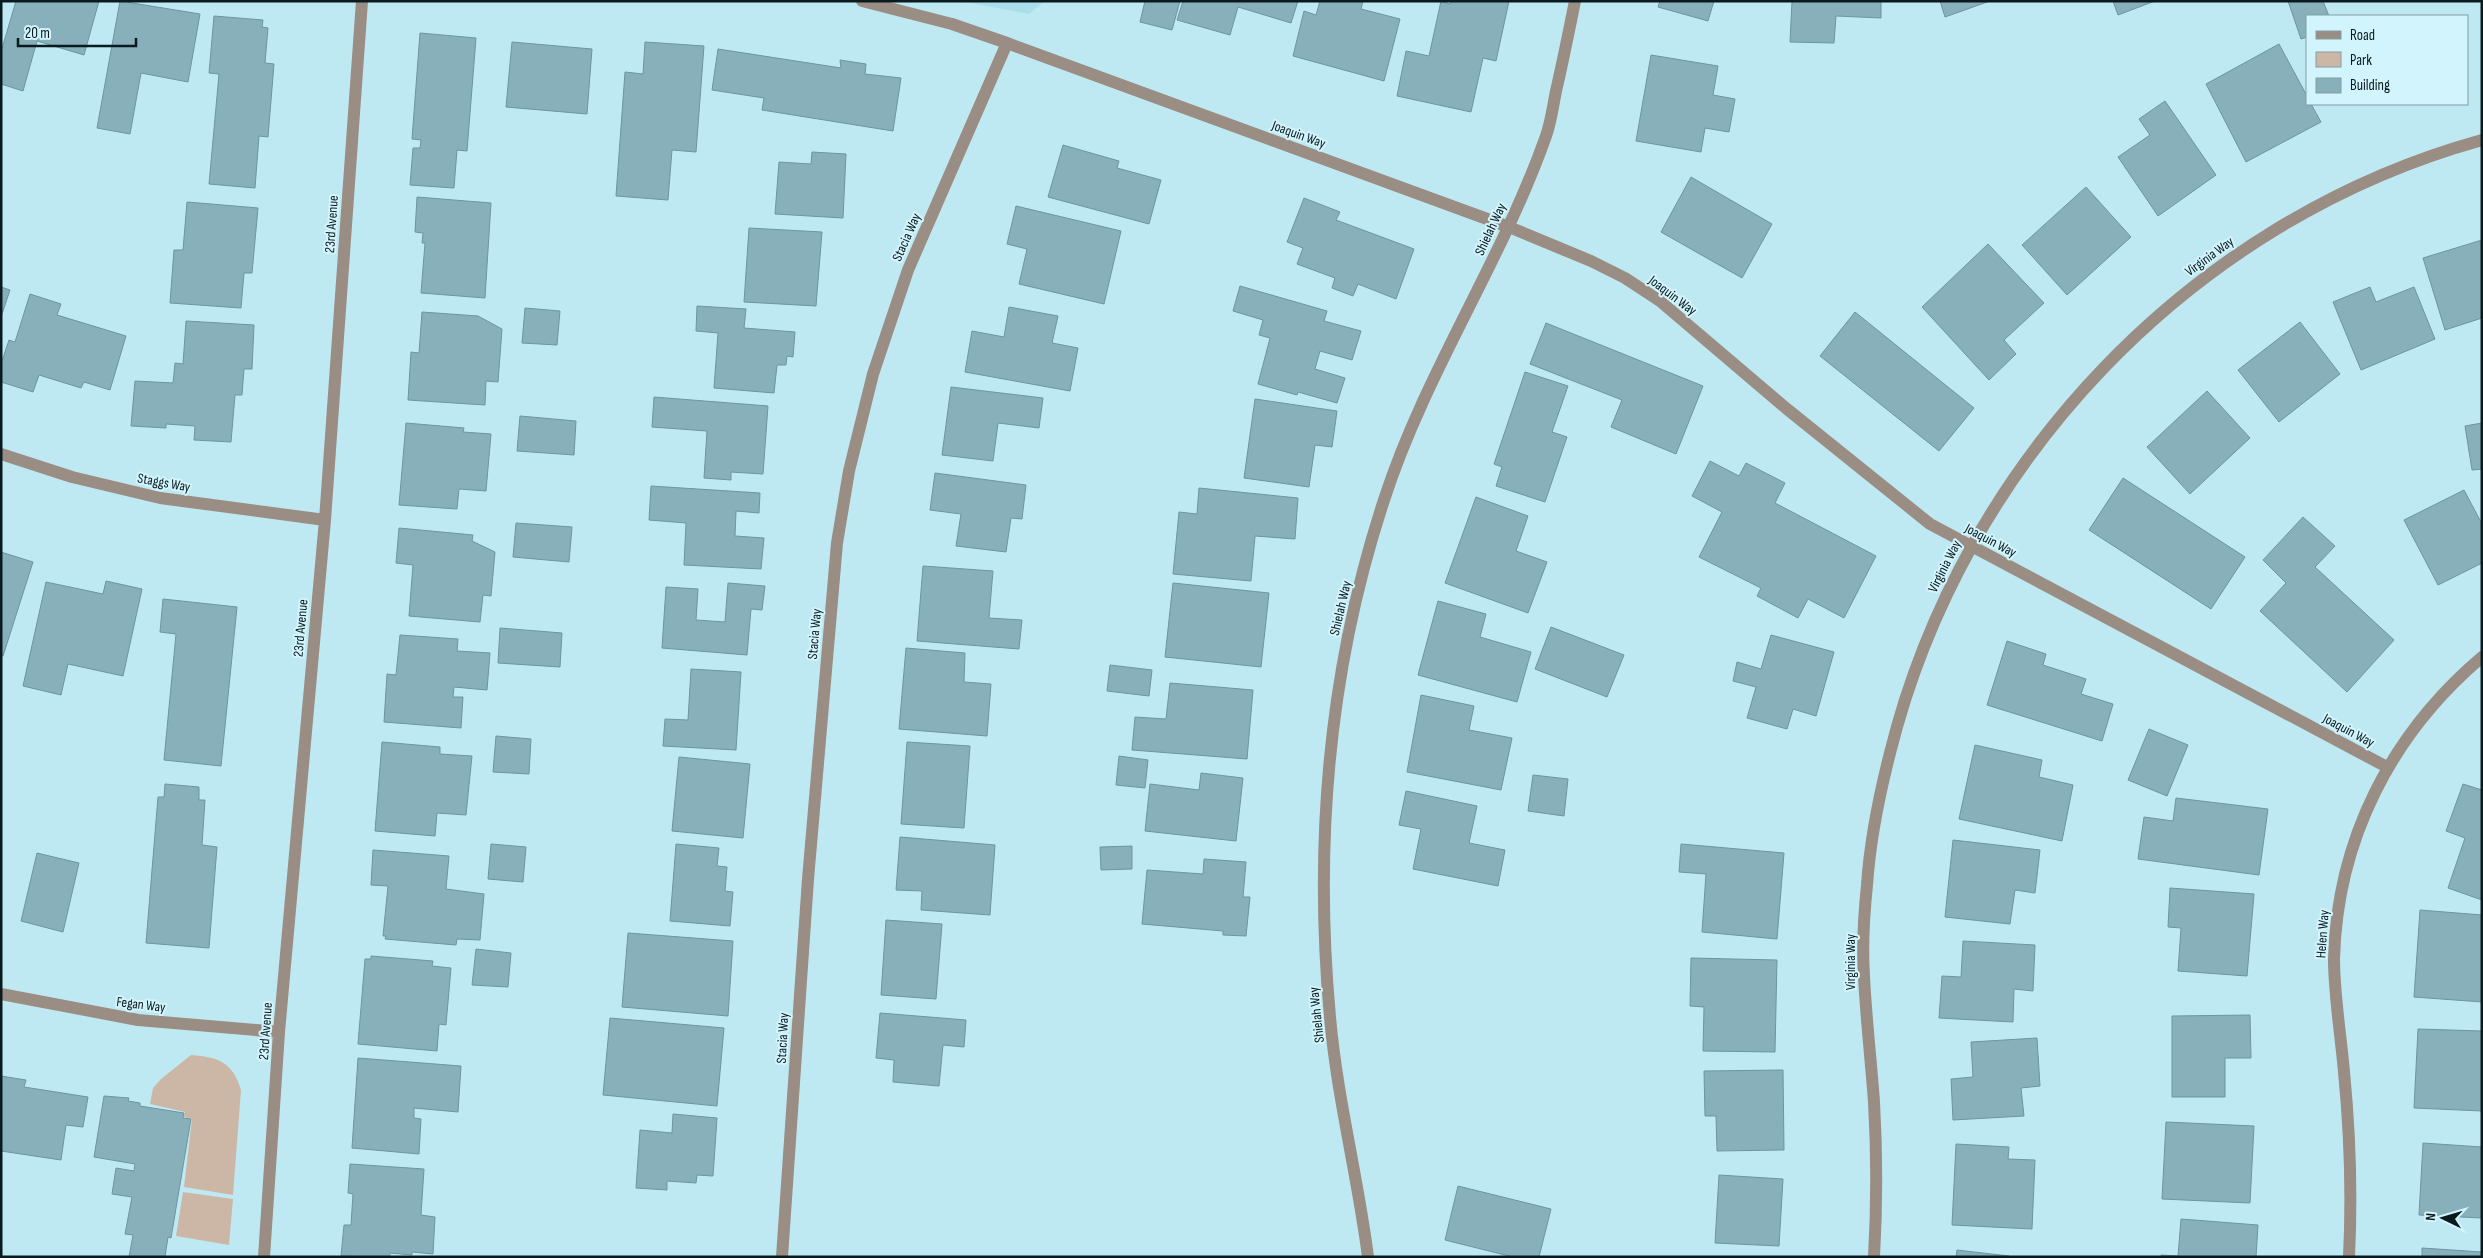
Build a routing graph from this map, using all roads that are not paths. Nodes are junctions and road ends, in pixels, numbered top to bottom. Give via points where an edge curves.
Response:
1 (362, 1) edge
2 (862, 1) edge
3 (1575, 1) edge
4 (1007, 43) junction
5 (2482, 140) edge
6 (1509, 227) junction
7 (1, 454) edge
8 (325, 520) junction
9 (1970, 547) junction
10 (2482, 657) edge
11 (2387, 767) junction
12 (1, 994) edge
13 (279, 1032) junction
14 (264, 1257) edge
15 (782, 1257) edge
16 (1368, 1257) edge
17 (1874, 1257) edge
18 (2349, 1257) edge

1 - 8 street, 23rd Avenue
2 - 4 street, Joaquin Way via 952,24
3 - 6 street, Shielah Way via 1548,133
4 - 6 street, Joaquin Way
4 - 15 street, Stacia Way via 908,270 873,374 848,471 837,543 808,870
5 - 9 street, Virginia Way via 2440,151 2358,185 2266,234 2193,286 2136,334 2074,397 2028,456
6 - 9 street, Joaquin Way via 1591,260 1660,300 1794,415 1930,524
6 - 16 street, Shielah Way via 1410,430 1383,502 1351,616 1331,733 1322,849 1330,1020
7 - 8 street, Staggs Way via 72,477 160,498
8 - 13 street, 23rd Avenue
9 - 11 street, Joaquin Way
9 - 17 street, Virginia Way via 1932,624 1901,708 1880,794 1867,882 1863,972 1874,1102 1877,1206
10 - 11 street, Helen Way via 2417,722
11 - 18 street, Helen Way via 2356,834 2340,900 2334,960 2348,1115
12 - 13 street, Fegan Way via 138,1020
13 - 14 street, 23rd Avenue

